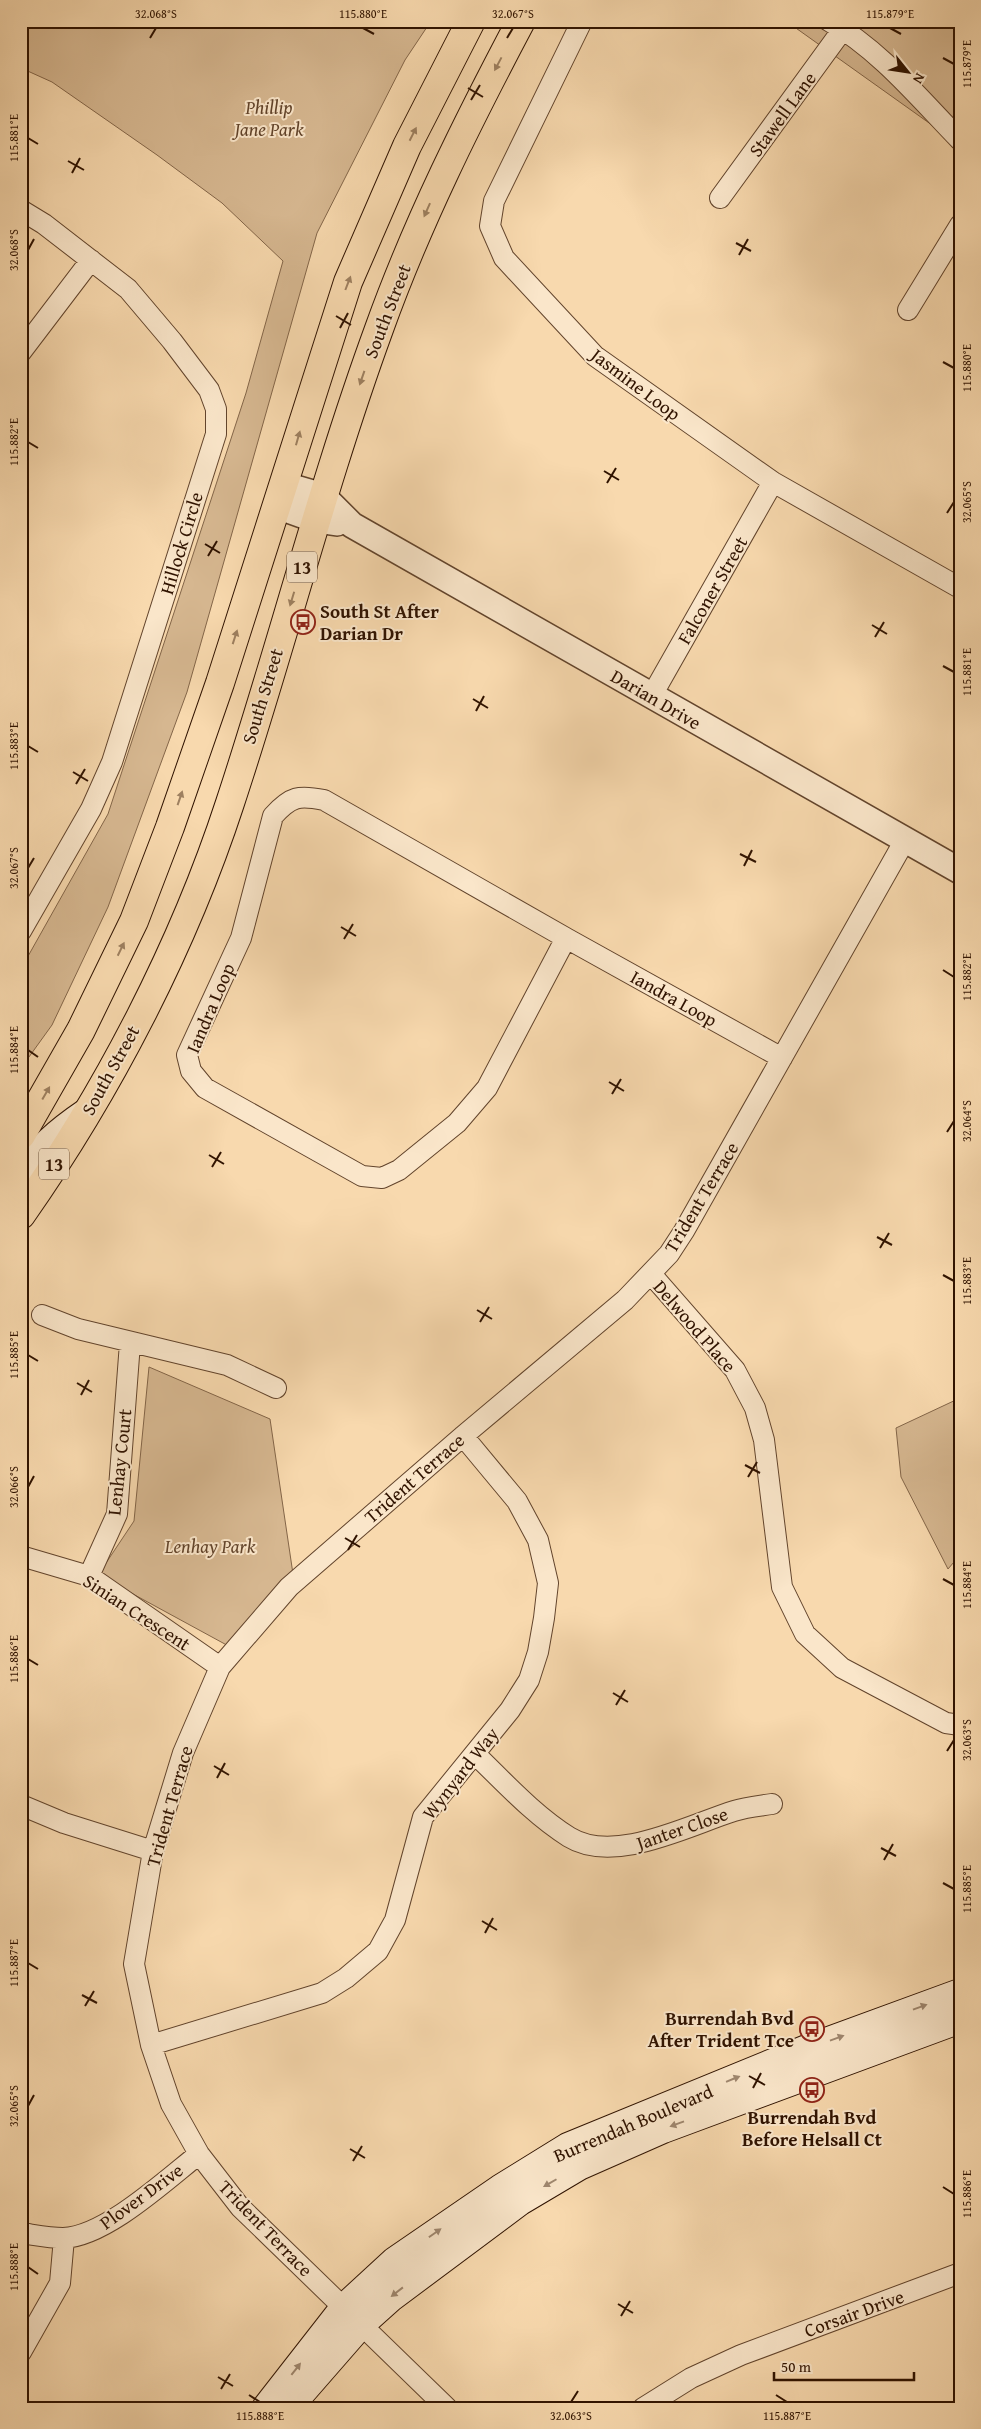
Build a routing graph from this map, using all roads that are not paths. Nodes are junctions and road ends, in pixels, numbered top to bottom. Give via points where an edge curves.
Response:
1 (471, 21) edge
2 (521, 21) edge
3 (582, 21) edge
4 (836, 25) edge
5 (960, 140) edge
6 (720, 198) dead end
7 (21, 210) edge
8 (960, 225) edge
9 (92, 260) junction
10 (908, 310) dead end
11 (21, 352) edge
12 (774, 482) junction
13 (281, 496) junction
14 (319, 508) junction
15 (960, 588) edge
16 (651, 697) junction
17 (905, 840) junction
18 (960, 871) edge
19 (23, 924) edge
20 (566, 938) junction
21 (782, 1058) junction
22 (86, 1113) junction
23 (21, 1135) edge
24 (21, 1176) edge
25 (21, 1215) edge
26 (651, 1274) junction
27 (42, 1314) dead end
28 (130, 1343) junction
29 (276, 1388) dead end
30 (463, 1436) junction
31 (21, 1556) edge
32 (89, 1576) junction
33 (220, 1667) junction
34 (960, 1725) edge
35 (475, 1754) junction
36 (772, 1804) dead end
37 (21, 1805) edge
38 (153, 1851) junction
39 (960, 1993) edge
40 (960, 2019) edge
41 (151, 2046) junction
42 (199, 2154) junction
43 (21, 2233) edge
44 (64, 2238) junction
45 (960, 2274) edge
46 (353, 2316) junction
47 (21, 2352) edge
48 (266, 2408) edge
49 (290, 2408) edge
50 (446, 2408) edge
51 (643, 2408) edge

13 -> 1 highway, 13 via 348,282 406,146
2 -> 14 highway, South Street / 13 via 411,246 379,328
3 - 12 street, Jasmine Loop via 494,201 490,226 504,258 595,356
4 - 5 street via 883,62
4 - 6 street, Stawell Lane
7 - 9 street, Hillock Circle
8 - 10 street
9 - 11 street
9 - 19 street, Hillock Circle via 128,289 209,390 216,409 216,434 112,762 91,809
12 - 15 street, Jasmine Loop
12 - 16 street, Falconer Street
13 - 14 street, Darian Drive
23 -> 13 highway, 13 via 81,1030 134,921 170,827
14 - 16 street, Darian Drive
14 -> 22 highway, South Street / 13 via 230,804 206,870 146,1005
16 - 17 street, Darian Drive
17 - 18 street, Darian Drive
17 - 21 street, Trident Terrace
20 - 20 street, Iandra Loop via 324,800 303,796 285,802 274,816 241,938 187,1055 191,1071 205,1088 362,1176 382,1178 400,1170 457,1124 487,1088
20 - 21 street, Iandra Loop
21 - 26 street, Trident Terrace via 684,1231
22 - 24 main road via 38,1152
22 - 25 highway, South Street / 13
26 - 30 street, Trident Terrace via 625,1300
26 - 34 street, Delwood Place via 735,1370 754,1408 764,1440 782,1587 805,1634 842,1668 946,1723
27 - 28 street via 78,1329
28 - 29 street via 228,1365
28 - 32 street, Lenhay Court via 117,1514
30 - 33 street, Trident Terrace via 289,1587
30 - 35 street, Wynyard Way via 517,1501 538,1540 548,1583 541,1635 529,1680
31 - 32 street, Sinian Crescent
32 - 33 street, Sinian Crescent
33 - 38 street, Trident Terrace via 183,1753
35 - 36 street, Janter Close via 526,1803 571,1838 601,1847 632,1846 737,1810
35 - 41 street, Wynyard Way via 423,1818 395,1920 378,1950 346,1978 322,1993
37 - 38 street via 64,1823
38 - 41 street, Trident Terrace via 134,1964
46 -> 39 main road, Burrendah Boulevard via 395,2261 568,2147 807,2049
40 -> 46 main road, Burrendah Boulevard via 664,2129 579,2166 520,2201 390,2298
41 - 42 street, Trident Terrace via 171,2104
42 - 44 street, Plover Drive via 108,2224
42 - 46 street, Trident Terrace via 240,2206
43 - 44 street, Plover Drive
44 - 47 street via 60,2283
45 - 51 street, Corsair Drive via 741,2355 691,2378
48 -> 46 main road, Burrendah Boulevard
46 - 49 main road, Burrendah Boulevard
46 - 50 street, Trident Terrace

